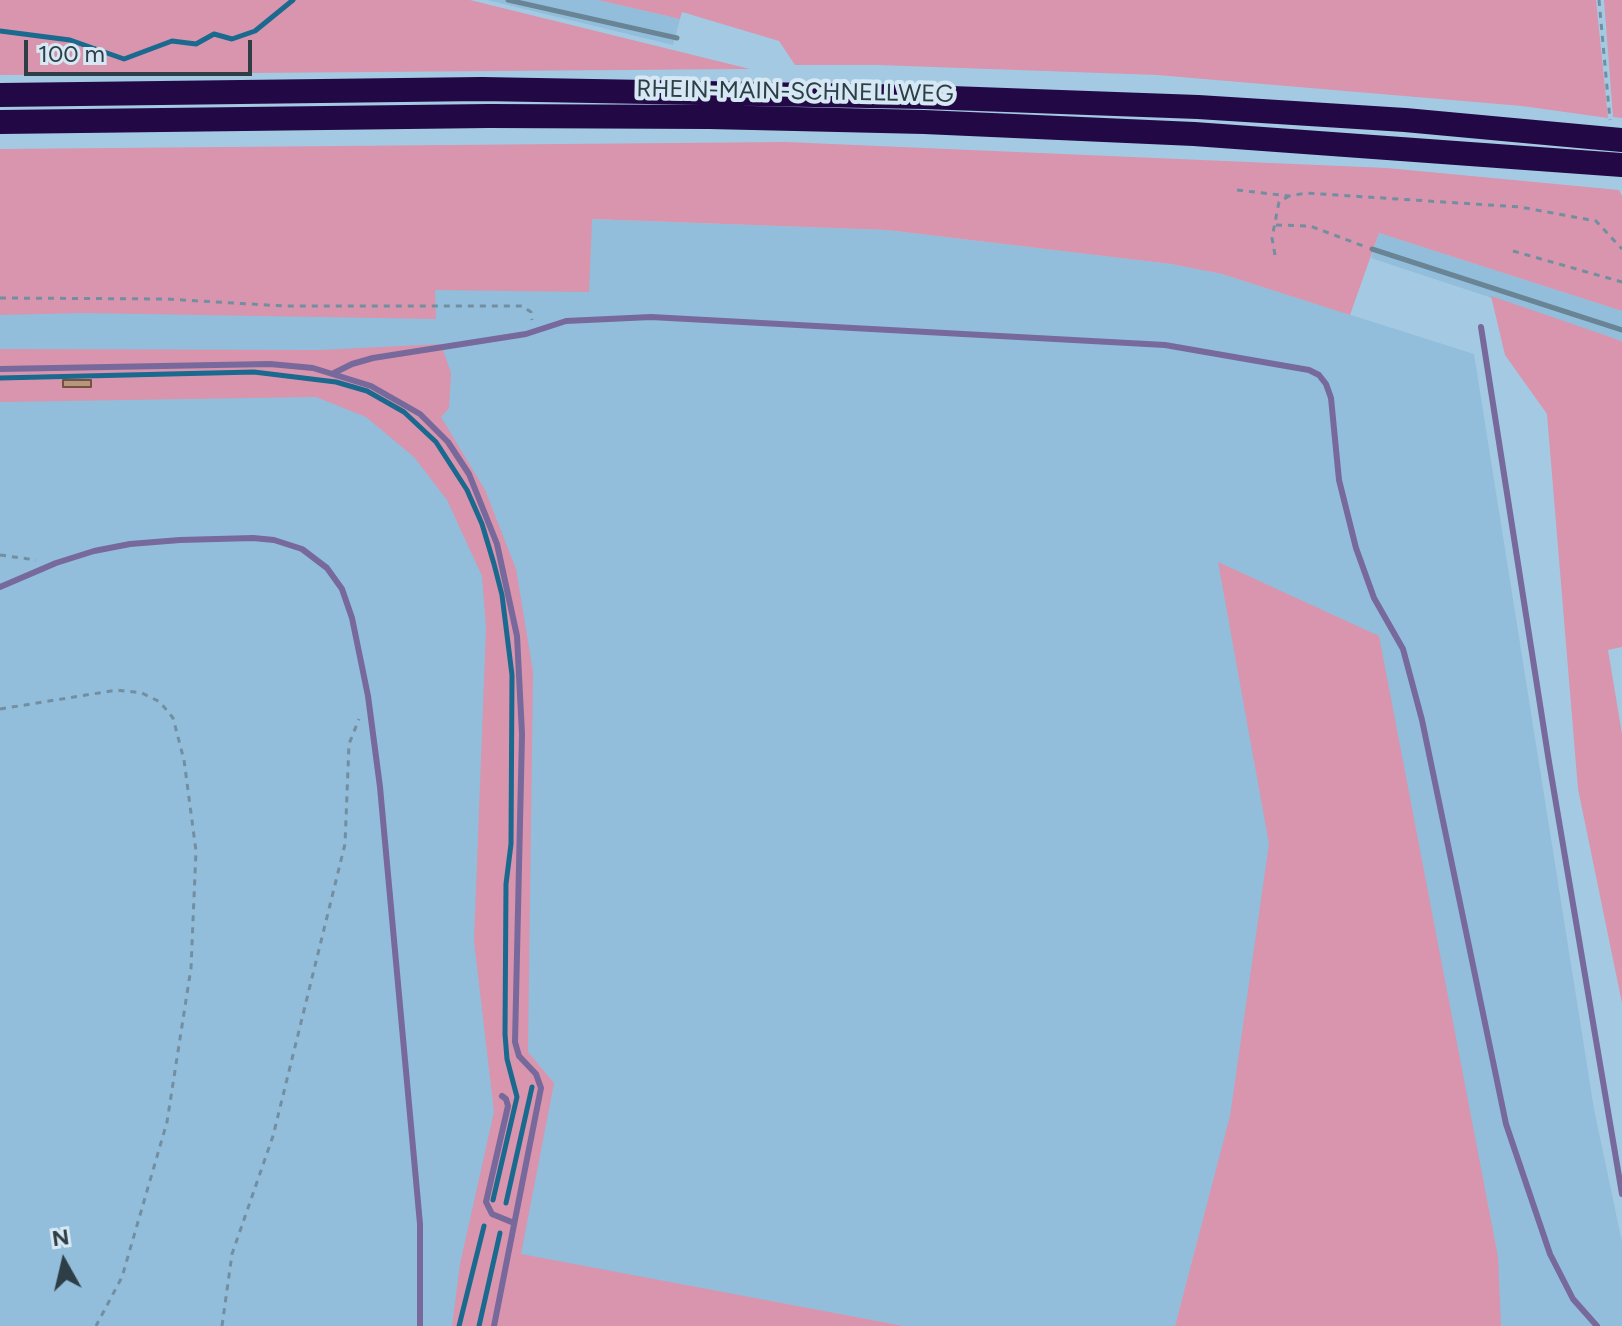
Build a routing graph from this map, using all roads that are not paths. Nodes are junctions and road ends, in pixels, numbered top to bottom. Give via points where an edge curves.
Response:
1 (0, 95) edge
2 (0, 122) edge
3 (1616, 133) edge
4 (1622, 165) edge
5 (1481, 327) dead end
6 (0, 369) edge
7 (334, 373) junction
8 (0, 587) edge
9 (502, 1096) dead end
10 (1622, 1194) edge
11 (514, 1223) junction
12 (420, 1326) edge
13 (494, 1326) edge
14 (1597, 1326) edge

1 - 3 highway, RHEIN-MAIN-SCHNELLWEG via 482,89 924,97 1198,107 1586,137
2 - 4 highway, RHEIN-MAIN-SCHNELLWEG via 709,117 924,122 1194,134
5 - 10 lane
6 - 7 lane via 270,364
7 - 11 lane via 404,403 448,442 488,518 512,603 522,734 515,1042 541,1088
7 - 14 lane via 373,358 526,334 566,321 651,317 1165,345 1319,375 1331,398 1339,480 1356,548 1374,598 1403,649 1422,720 1506,1124 1550,1254 1573,1299
8 - 12 lane via 94,551 253,538 302,549 327,568 342,589 368,696 380,787 420,1224
9 - 11 lane via 508,1106 486,1202 492,1214
11 - 13 lane

